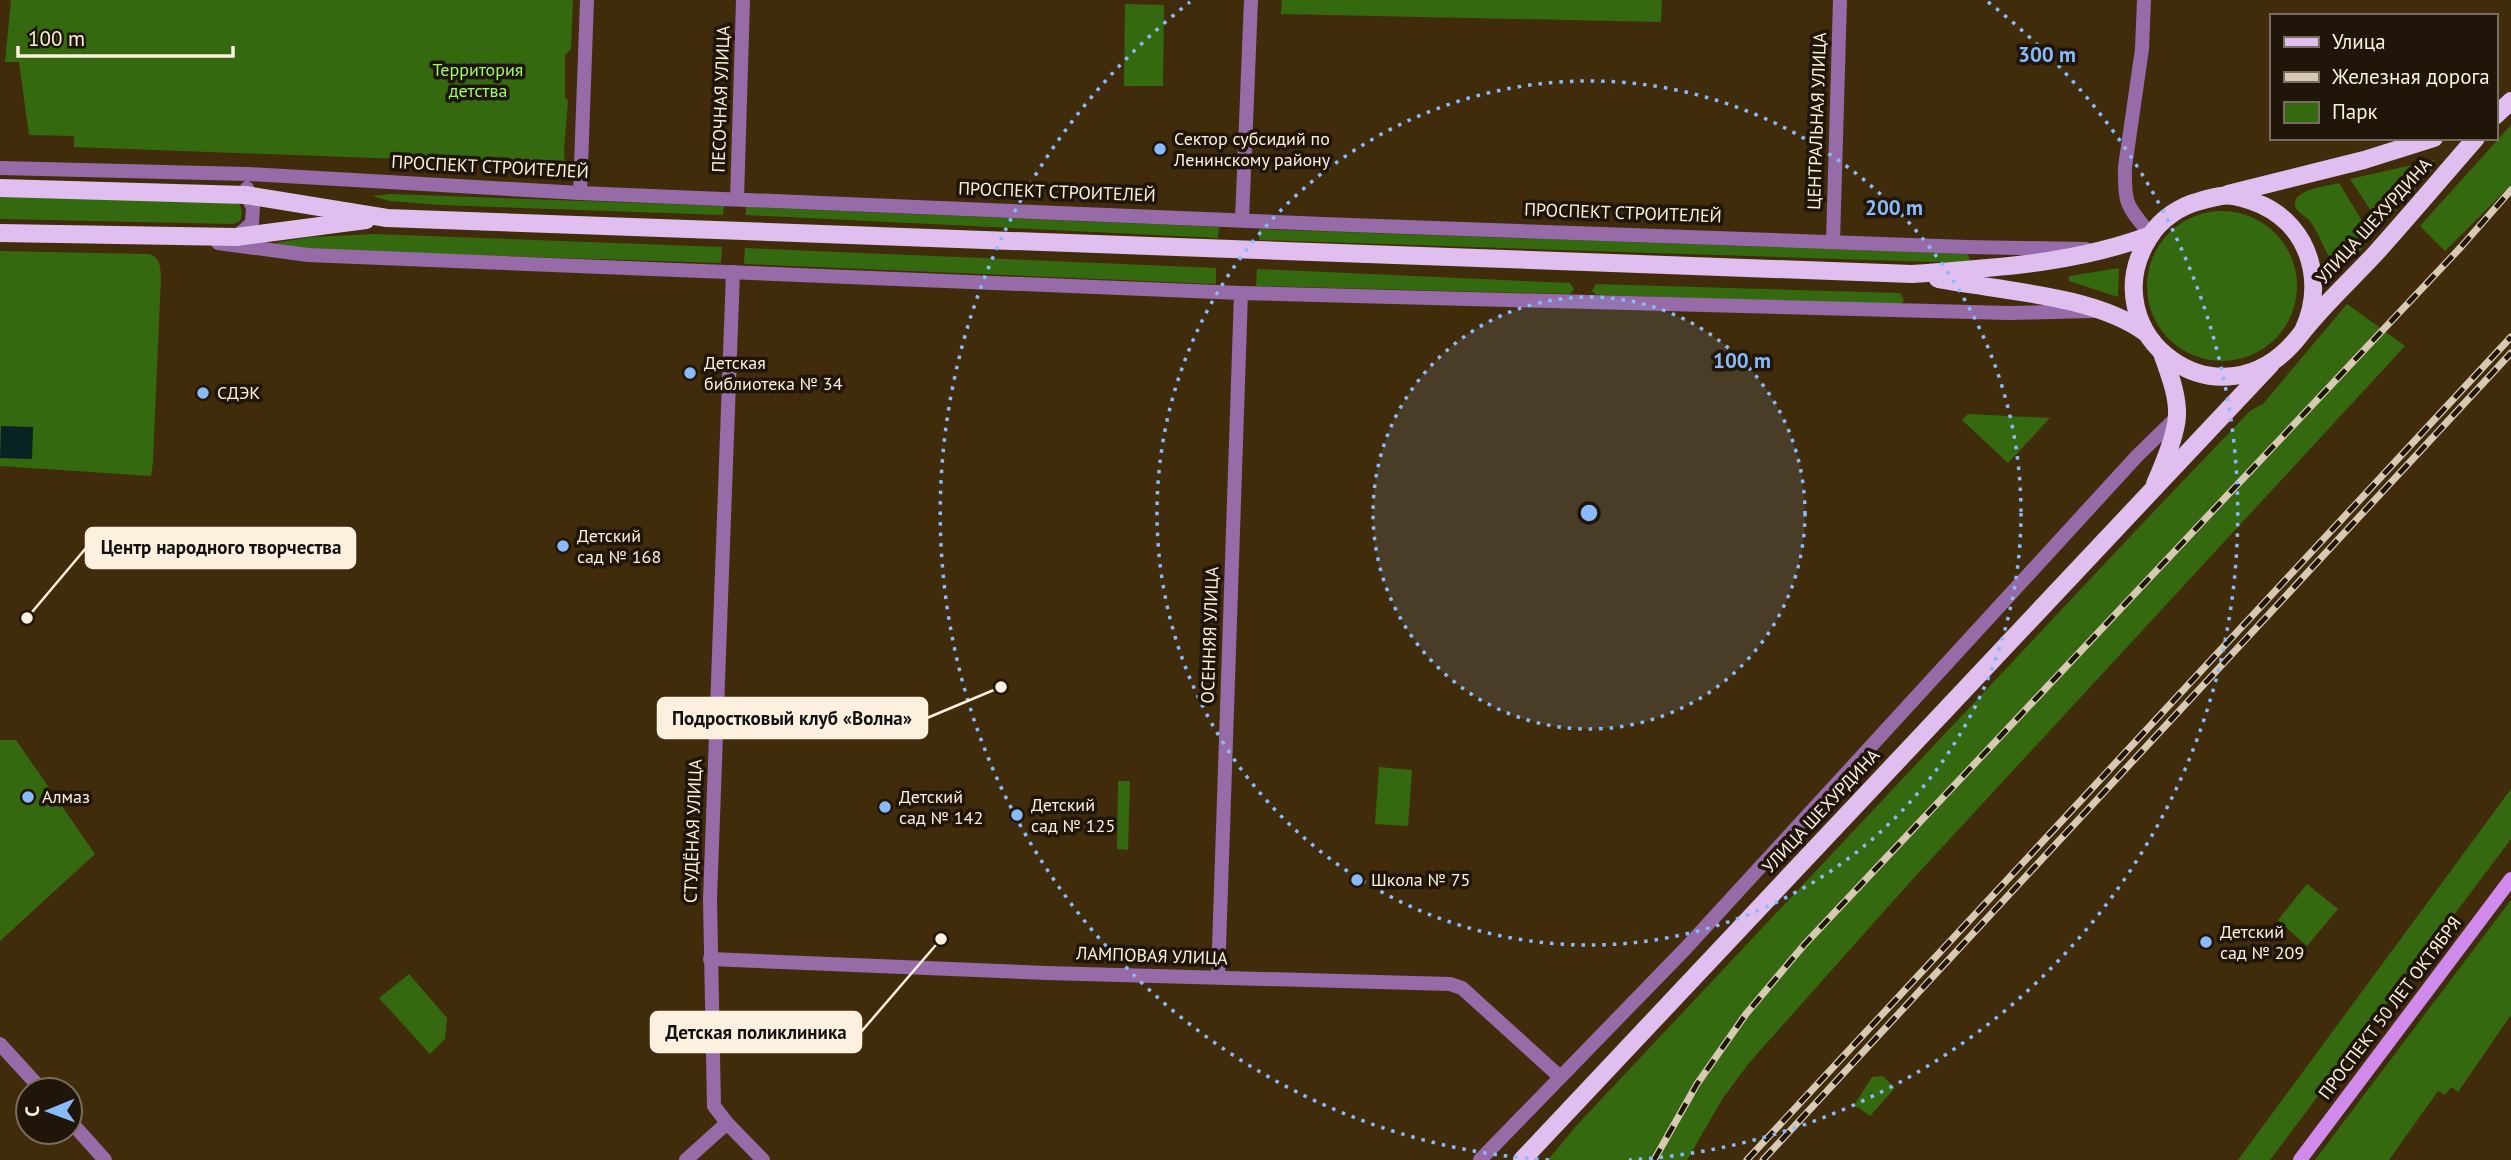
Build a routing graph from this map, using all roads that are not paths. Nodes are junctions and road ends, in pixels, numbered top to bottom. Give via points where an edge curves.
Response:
1 (587, 0) edge
2 (743, 0) edge
3 (1251, 0) edge
4 (1840, 0) edge
5 (2144, 0) edge
6 (2511, 101) edge
7 (2497, 115) edge
8 (2428, 140) edge
9 (2474, 140) edge
10 (0, 168) edge
11 (248, 174) junction
12 (0, 188) edge
13 (580, 193) junction
14 (246, 194) junction
15 (2223, 195) junction
16 (737, 199) junction
17 (387, 218) junction
18 (1242, 219) junction
19 (0, 233) edge
20 (2151, 235) junction
21 (236, 237) junction
22 (179, 238) junction
23 (1833, 242) junction
24 (2112, 249) junction
25 (733, 272) junction
26 (1912, 274) junction
27 (1241, 293) junction
28 (2102, 311) junction
29 (2303, 331) junction
30 (2146, 333) junction
31 (2162, 353) junction
32 (2271, 364) junction
33 (2177, 417) junction
34 (2151, 493) junction
35 (2511, 879) edge
36 (710, 960) junction
37 (1218, 977) junction
38 (0, 1044) edge
39 (29, 1076) edge
40 (1559, 1076) junction
41 (726, 1123) junction
42 (84, 1137) edge
43 (105, 1160) edge
44 (686, 1160) edge
45 (763, 1160) edge
46 (1480, 1160) edge
47 (1522, 1160) edge
48 (2300, 1160) edge

1 - 13 street
2 - 16 street, ПЕСОЧНАЯ УЛИЦА
3 - 18 street
4 - 23 street, ЦЕНТРАЛЬНАЯ УЛИЦА
5 - 20 street via 2125,186 2128,207
6 - 7 main road
8 - 15 main road, УЛИЦА ШЕХУРДИНА
9 - 29 main road, УЛИЦА ШЕХУРДИНА
10 - 11 street, ПРОСПЕКТ СТРОИТЕЛЕЙ
11 - 13 street, ПРОСПЕКТ СТРОИТЕЛЕЙ
11 - 14 street
12 - 14 main road, ПРОСПЕКТ СТРОИТЕЛЕЙ
13 - 16 street, ПРОСПЕКТ СТРОИТЕЛЕЙ
14 - 17 main road, ПРОСПЕКТ СТРОИТЕЛЕЙ
14 - 21 street via 253,206 252,223
15 - 20 main road via 2181,208
15 - 29 main road via 2265,207 2285,220 2300,239 2314,284 2312,308
16 - 18 street, ПРОСПЕКТ СТРОИТЕЛЕЙ
17 - 21 main road, ПРОСПЕКТ СТРОИТЕЛЕЙ
17 - 26 main road, ПРОСПЕКТ СТРОИТЕЛЕЙ
18 - 23 street, ПРОСПЕКТ СТРОИТЕЛЕЙ
19 - 22 main road, ПРОСПЕКТ СТРОИТЕЛЕЙ
20 - 24 main road, ПРОСПЕКТ СТРОИТЕЛЕЙ
20 - 30 main road via 2137,263 2134,284
21 - 22 main road, ПРОСПЕКТ СТРОИТЕЛЕЙ
22 - 25 street, ПРОСПЕКТ СТРОИТЕЛЕЙ via 308,256
23 - 24 street, ПРОСПЕКТ СТРОИТЕЛЕЙ
24 - 26 main road, ПРОСПЕКТ СТРОИТЕЛЕЙ via 2040,263
25 - 27 street, ПРОСПЕКТ СТРОИТЕЛЕЙ
25 - 36 street, СТУДЁНАЯ УЛИЦА
26 - 28 main road, ПРОСПЕКТ СТРОИТЕЛЕЙ
27 - 28 street, ПРОСПЕКТ СТРОИТЕЛЕЙ via 1996,313
27 - 37 street, ОСЕННЯЯ УЛИЦА
28 - 30 main road, ПРОСПЕКТ СТРОИТЕЛЕЙ
29 - 32 main road
30 - 31 main road
31 - 32 main road via 2187,370 2216,377 2250,374
31 - 33 main road, УЛИЦА ШЕХУРДИНА
32 - 34 main road, УЛИЦА ШЕХУРДИНА
33 - 34 main road, УЛИЦА ШЕХУРДИНА
33 - 40 street via 1686,948
34 - 47 main road, УЛИЦА ШЕХУРДИНА
35 - 48 main road, ПРОСПЕКТ 50 ЛЕТ ОКТЯБРЯ
36 - 37 street, ЛАМПОВАЯ УЛИЦА
36 - 41 street, СТУДЁНАЯ УЛИЦА via 714,1106
37 - 40 street, ЛАМПОВАЯ УЛИЦА via 1450,984 1462,988
38 - 39 street
40 - 46 street
41 - 44 street
41 - 45 street
42 - 43 street

